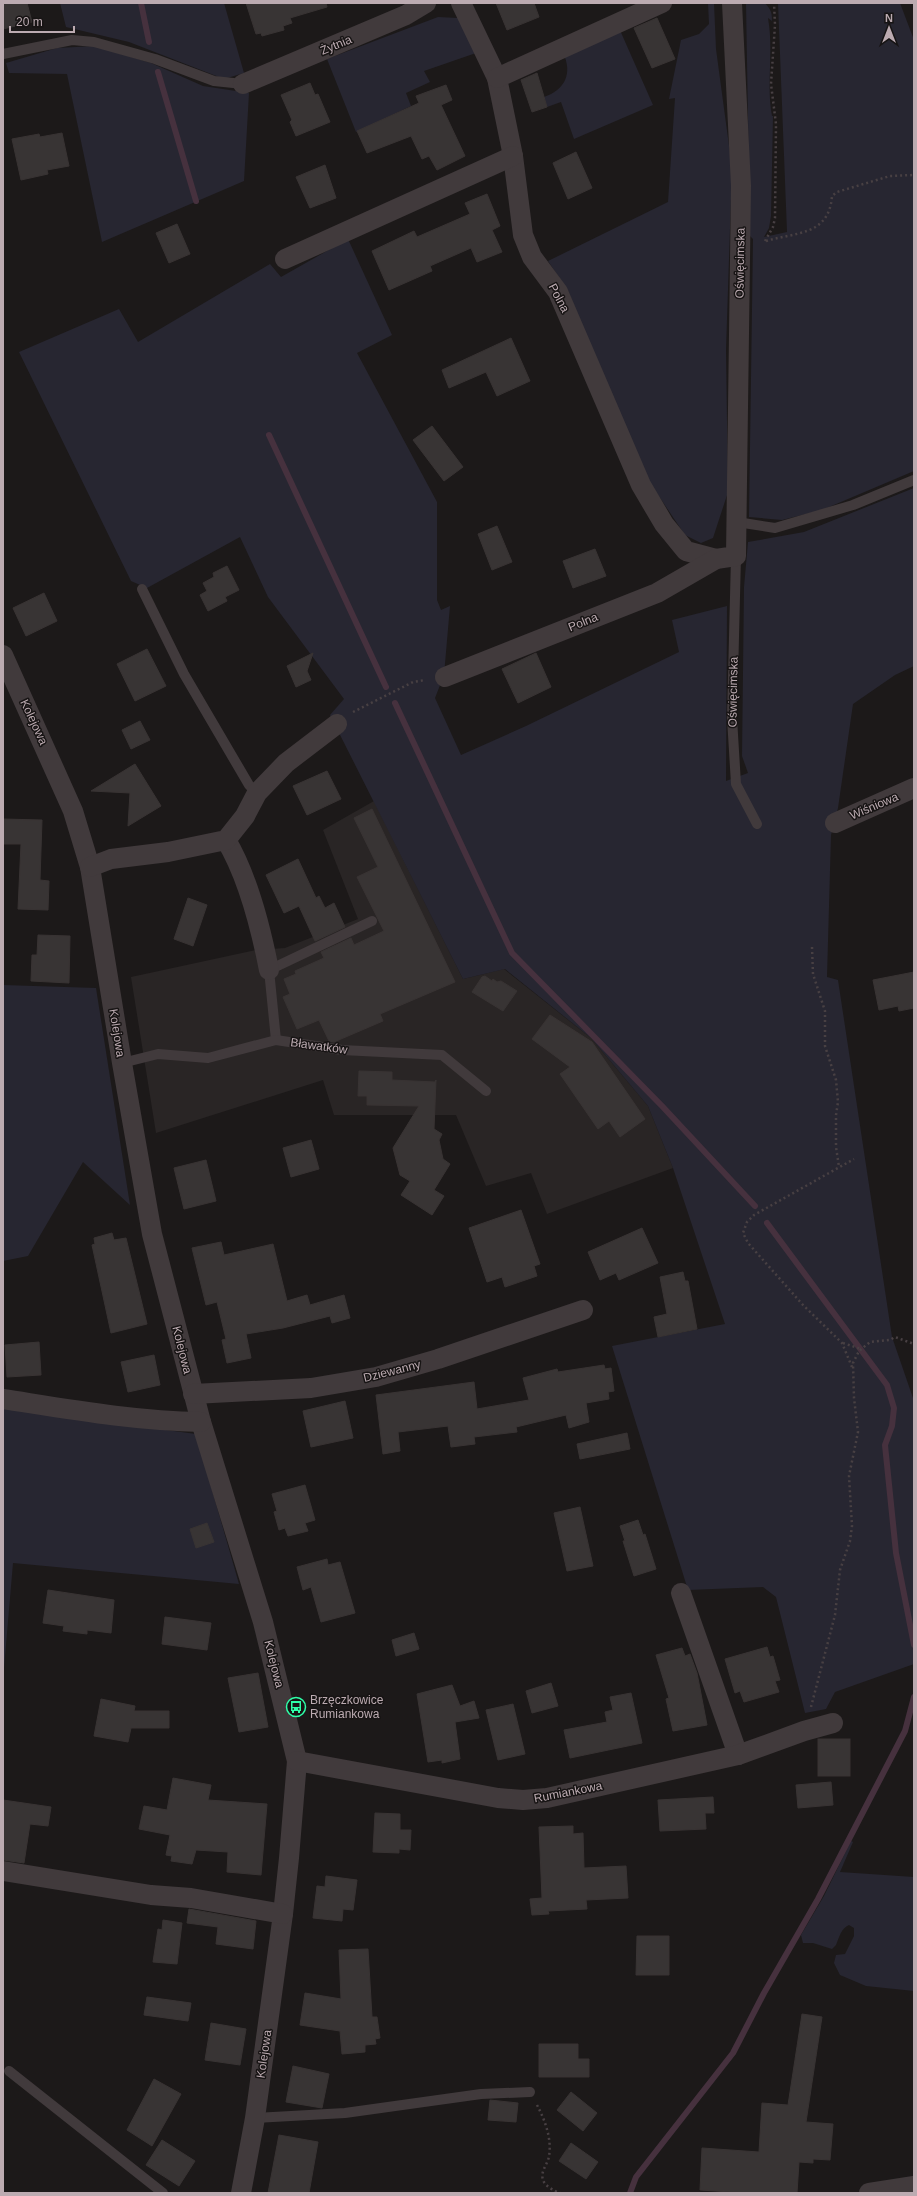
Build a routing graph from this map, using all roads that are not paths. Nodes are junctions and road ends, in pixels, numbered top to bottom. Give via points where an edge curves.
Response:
1 (426, 3) edge
2 (461, 3) edge
3 (662, 3) edge
4 (732, 3) edge
5 (3, 54) edge
6 (497, 78) junction
7 (244, 84) joint
8 (513, 156) junction
9 (285, 259) dead end
10 (914, 480) edge
11 (737, 522) junction
12 (736, 556) junction
13 (716, 559) junction
14 (142, 589) dead end
15 (3, 655) edge
16 (445, 677) road end
17 (337, 724) road end
18 (914, 788) edge
19 (257, 793) junction
20 (835, 823) dead end
21 (757, 824) dead end
22 (226, 840) junction
23 (90, 867) junction
24 (372, 921) dead end
25 (269, 970) junction
26 (276, 1040) junction
27 (122, 1063) junction
28 (486, 1091) dead end
29 (583, 1310) dead end
30 (194, 1394) junction
31 (3, 1399) edge
32 (201, 1422) junction
33 (681, 1593) dead end
34 (833, 1723) dead end
35 (738, 1755) junction
36 (297, 1761) junction
37 (3, 1871) edge
38 (282, 1914) junction
39 (9, 2071) dead end
40 (530, 2092) road end
41 (256, 2118) junction
42 (914, 2186) edge
43 (163, 2193) edge
44 (241, 2193) edge
45 (869, 2193) edge

1 - 7 street, Żytnia via 406,15
2 - 6 street, Polna
3 - 6 street
4 - 11 street, Oświęcimska via 741,186
5 - 7 lane via 72,40 94,42 155,59 214,81
6 - 8 street, Polna
8 - 9 street
8 - 13 street, Polna via 523,234 532,257 558,292 641,485 664,524 686,551
10 - 11 lane via 853,505 775,528
11 - 12 street, Oświęcimska
12 - 13 street, Polna
12 - 21 lane, Oświęcimska via 732,718 736,784
13 - 16 street, Polna via 657,593
14 - 19 lane via 184,674 249,785
15 - 23 street, Kolejowa via 73,811
17 - 19 street via 286,763
18 - 20 street, Wiśniowa
19 - 22 street via 245,816
22 - 23 street via 168,852 111,859
22 - 25 street, Bławatków via 237,858 264,945
23 - 27 street, Kolejowa
24 - 25 lane
25 - 26 lane, Bławatków
26 - 27 lane via 208,1058 158,1054
26 - 28 lane, Bławatków via 342,1050 442,1055
27 - 30 street, Kolejowa via 152,1234
29 - 30 street, Dziewanny via 376,1377 311,1388
30 - 32 street, Kolejowa
31 - 32 street via 77,1410
32 - 36 street, Kolejowa via 263,1622
33 - 35 street
34 - 35 street, Rumiankowa
35 - 36 street, Rumiankowa via 547,1798 523,1800 498,1798
36 - 38 street, Kolejowa
37 - 38 street
38 - 41 street, Kolejowa
39 - 43 lane
40 - 41 lane via 481,2094 345,2113
41 - 44 street, Kolejowa
42 - 45 street

